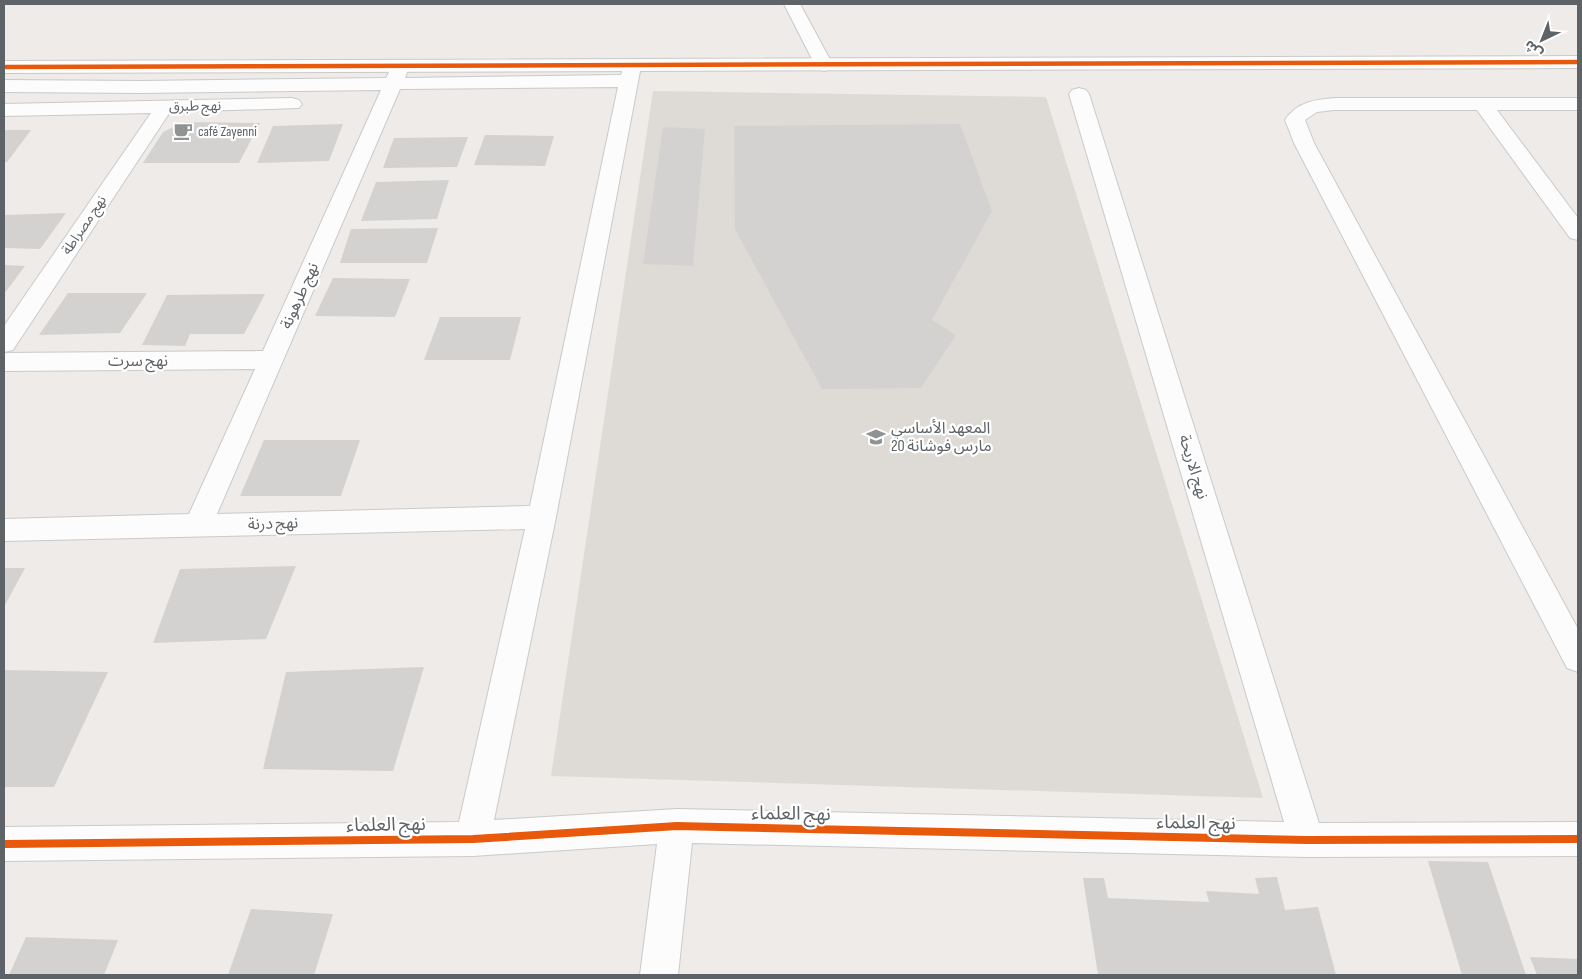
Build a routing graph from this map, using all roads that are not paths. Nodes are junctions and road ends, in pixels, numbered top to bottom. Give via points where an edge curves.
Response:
1 (792, 4) edge
2 (1578, 62) edge
3 (824, 65) junction
4 (4, 67) edge
5 (631, 73) junction
6 (393, 84) junction
7 (4, 86) edge
8 (1079, 94) dead end
9 (356, 103) dead end
10 (309, 104) dead end
11 (1482, 104) junction
12 (1578, 104) edge
13 (165, 106) junction
14 (4, 110) edge
15 (1578, 233) edge
16 (4, 344) edge
17 (271, 360) junction
18 (4, 362) edge
19 (542, 517) junction
20 (198, 526) junction
21 (4, 530) edge
22 (1578, 658) edge
23 (677, 826) junction
24 (1578, 839) edge
25 (473, 840) junction
26 (1307, 840) junction
27 (4, 844) edge
28 (659, 975) edge

1 - 3 street
2 - 3 street
3 - 5 street
4 - 6 street
5 - 6 street
5 - 19 street
6 - 7 street
6 - 9 street
6 - 17 street, نهج طرهونة
8 - 26 street, نهج الاريحة
10 - 13 street, نهج طبرق
11 - 12 street
11 - 15 street
11 - 22 street via 1334,104 1300,111 1295,120 1304,143
13 - 14 street, نهج طبرق
13 - 16 street, نهج مصراطة
17 - 18 street, نهج سرت
17 - 20 street, نهج طرهونة
19 - 20 street, نهج درنة
19 - 25 street
20 - 21 street, نهج درنة
23 - 25 street, نهج العلماء
23 - 26 street, نهج العلماء
23 - 28 street
24 - 26 street, نهج العلماء
25 - 27 street, نهج العلماء

